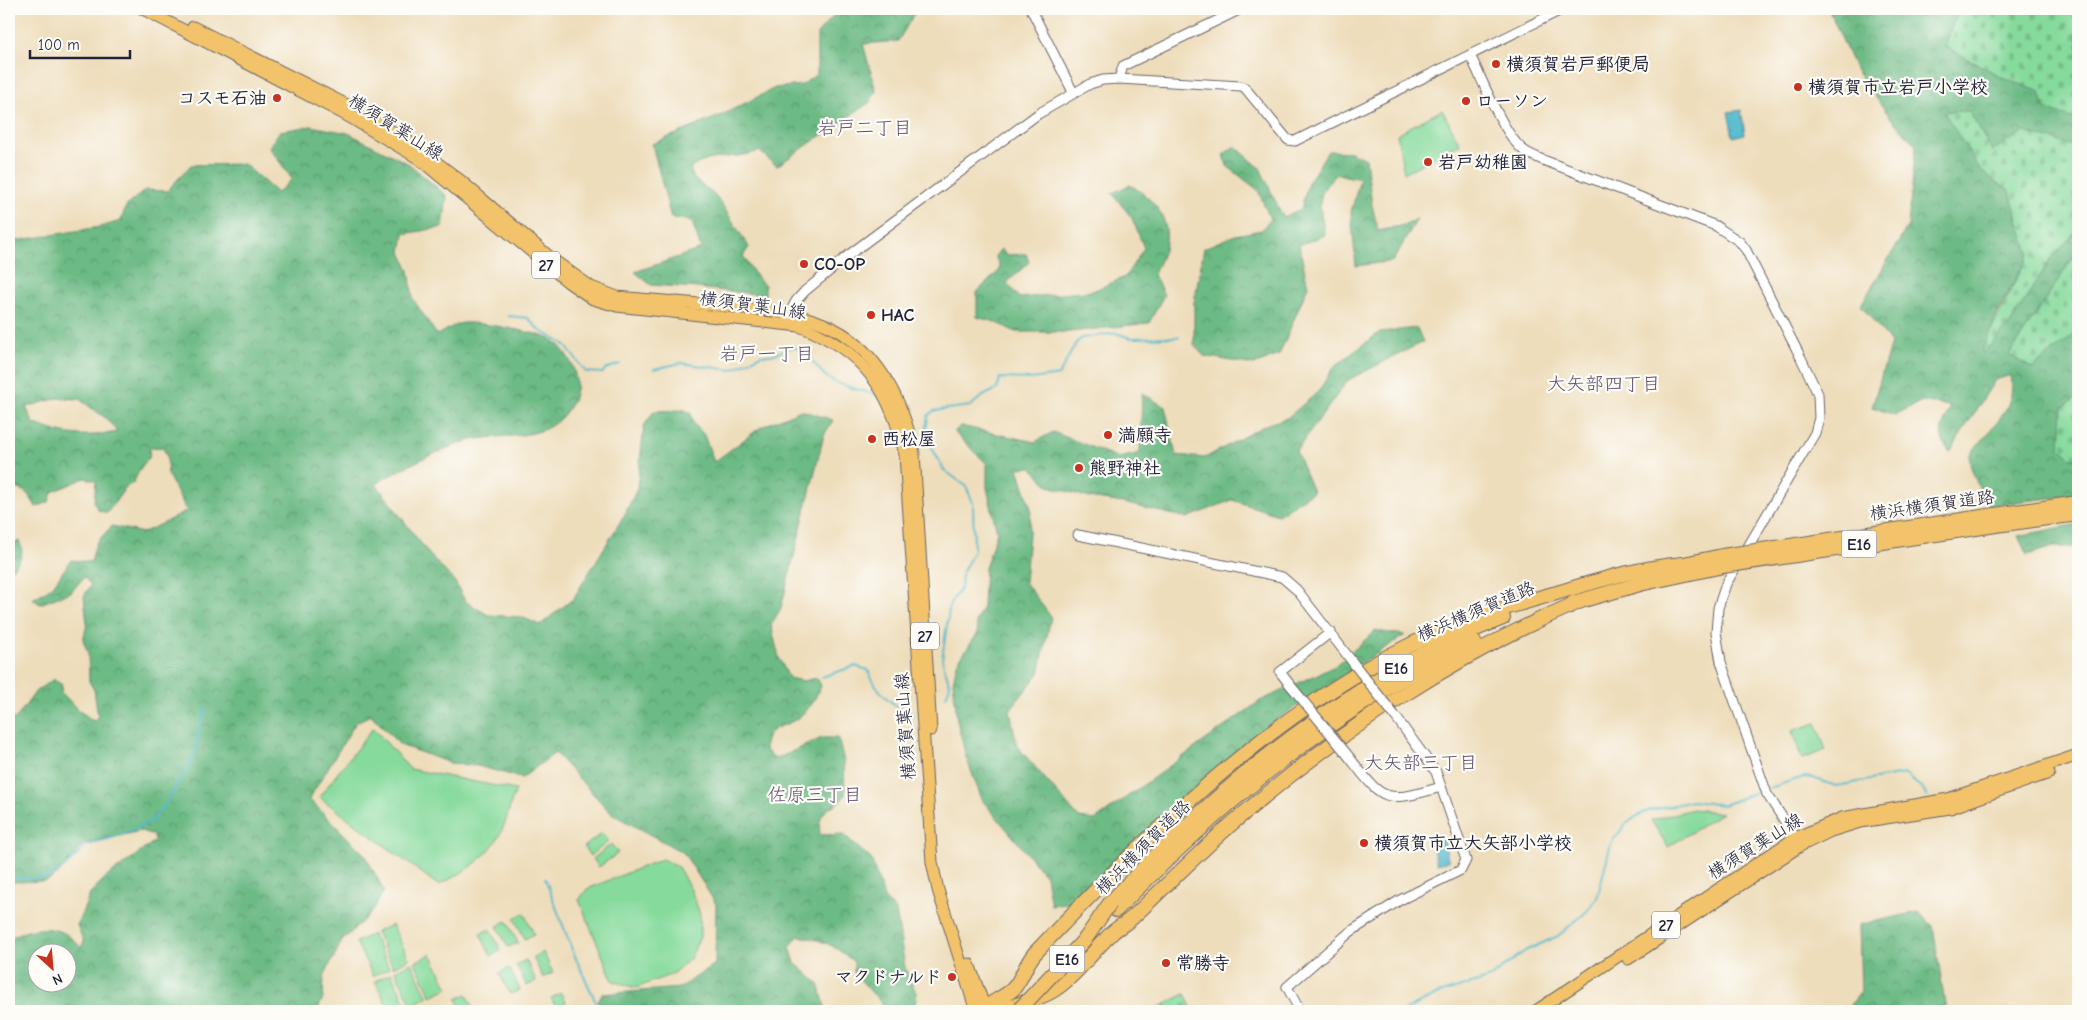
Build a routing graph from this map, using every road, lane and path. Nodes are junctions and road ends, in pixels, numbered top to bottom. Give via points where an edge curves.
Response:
1 (143, 9) edge
2 (158, 9) edge
3 (1031, 9) edge
4 (1241, 9) edge
5 (1562, 9) edge
6 (1470, 54) junction
7 (1119, 79) junction
8 (1073, 92) junction
9 (787, 319) junction
10 (2078, 503) edge
11 (2078, 514) edge
12 (1995, 520) junction
13 (1078, 535) dead end
14 (1722, 561) junction
15 (1683, 564) junction
16 (1581, 601) junction
17 (1331, 632) junction
18 (2078, 755) edge
19 (2078, 763) edge
20 (1441, 787) junction
21 (1798, 842) junction
22 (1113, 907) junction
23 (982, 1010) edge
24 (1002, 1011) edge
25 (1018, 1011) edge
26 (1024, 1011) edge
27 (1300, 1011) edge
28 (1536, 1011) edge
29 (1549, 1011) edge

1 - 9 main road, 横須賀葉山線 / 27 via 346,115 418,158 555,273 593,299 617,306
2 - 9 main road, 横須賀葉山線 / 27 via 353,108 418,147 552,259 591,287 617,297
3 - 8 street
4 - 7 street via 1123,66
5 - 6 street
6 - 7 street via 1295,141 1288,140 1241,86
6 - 21 street via 1501,117 1523,150 1716,226 1740,242 1818,394 1819,418 1814,433 1726,584 1718,608 1716,632 1721,662 1766,790
7 - 8 street via 1103,80
8 - 9 street via 1038,114 850,254 805,291
9 - 23 main road, 横須賀葉山線 / 27 via 833,328 869,358 893,390 910,433 919,516 939,859
10 - 12 highway, 横浜横須賀道路 / E16
11 - 12 highway, 横浜横須賀道路 / E16
12 - 14 highway, 横浜横須賀道路 / E16, bridge
13 - 17 street via 1282,577 1297,590
14 - 15 highway, 横浜横須賀道路 / E16
14 - 16 highway, 横浜横須賀道路 / E16
15 - 22 highway, 横浜横須賀道路 / E16 via 1624,578 1538,605 1459,636 1380,677 1323,714 1254,769 1156,856
15 - 23 highway via 1621,573 1480,617 1405,648 1336,686 1267,736 1180,811 1033,955 1011,991
16 - 22 highway, 横浜横須賀道路 / E16 via 1451,652 1350,711 1246,789
16 - 24 highway via 1459,660 1351,729 1234,822 1061,984 1046,994
17 - 20 street, bridge via 1436,772
17 - 20 street, bridge via 1280,672 1373,788 1398,799
18 - 21 main road, 横須賀葉山線 / 27 via 1938,802 1842,818
19 - 21 main road, 横須賀葉山線 / 27 via 1950,808 1879,818
20 - 27 street via 1465,854 1466,860 1460,870 1375,915 1287,987
21 - 28 main road, 横須賀葉山線 / 27
21 - 29 main road, 横須賀葉山線 / 27
22 - 25 highway, 横浜横須賀道路 / E16, bridge
22 - 26 highway, 横浜横須賀道路 / E16, bridge

